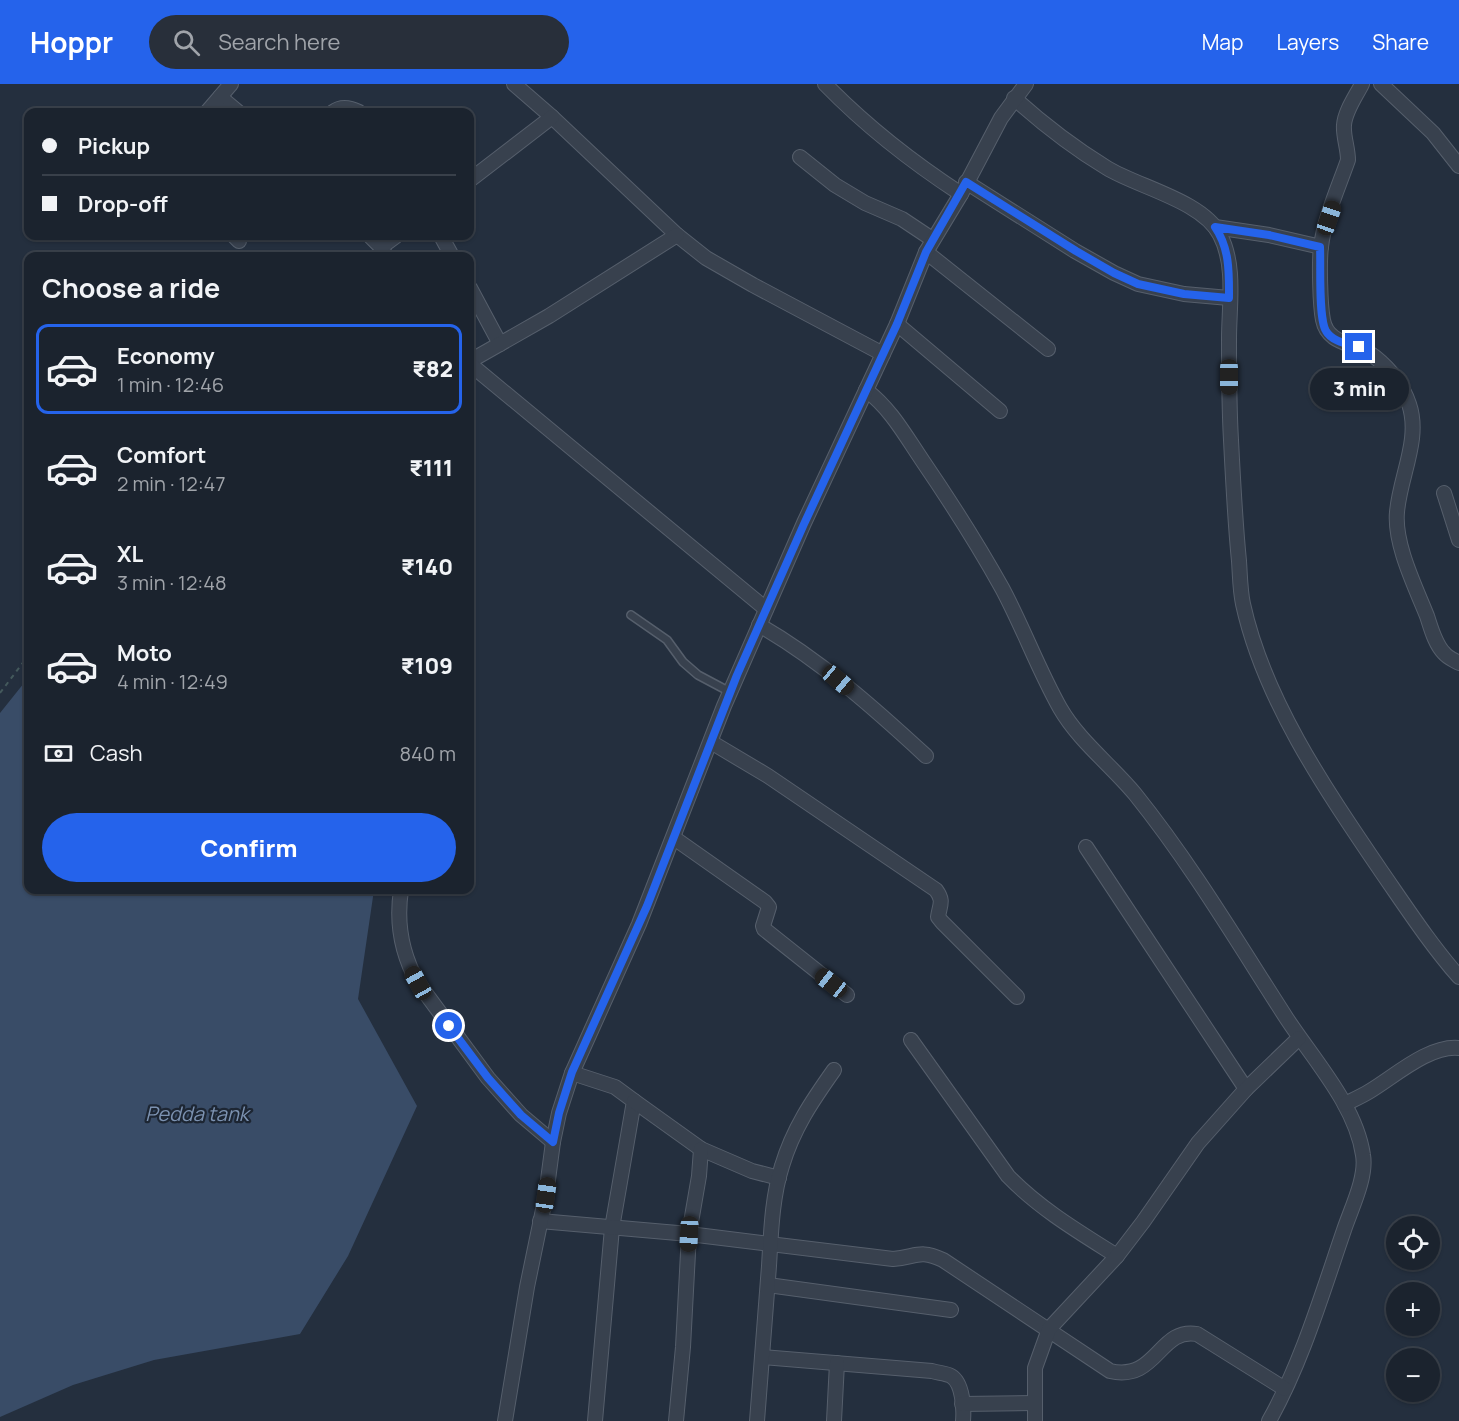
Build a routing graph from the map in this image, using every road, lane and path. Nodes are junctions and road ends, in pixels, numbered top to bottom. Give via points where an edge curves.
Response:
1 (231, 84) edge
2 (514, 84) edge
3 (825, 84) edge
4 (1026, 84) edge
5 (1362, 84) edge
6 (1381, 84) edge
7 (220, 97) junction
8 (1014, 98) junction
9 (210, 108) edge
10 (233, 108) edge
11 (552, 117) junction
12 (800, 157) dead end
13 (1459, 166) edge
14 (474, 177) edge
15 (964, 188) junction
16 (1215, 227) junction
17 (676, 235) junction
18 (932, 239) junction
19 (374, 240) edge
20 (1320, 247) junction
21 (384, 252) edge
22 (926, 252) junction
23 (474, 295) edge
24 (1229, 298) junction
25 (897, 324) junction
26 (500, 344) junction
27 (1048, 349) dead end
28 (883, 354) junction
29 (474, 360) edge
30 (474, 365) edge
31 (866, 390) junction
32 (1000, 411) dead end
33 (1444, 493) dead end
34 (1459, 540) edge
35 (766, 609) junction
36 (631, 615) dead end
37 (759, 625) junction
38 (24, 661) edge
39 (1459, 663) edge
40 (730, 692) junction
41 (0, 693) edge
42 (711, 742) junction
43 (926, 756) dead end
44 (674, 838) junction
45 (1086, 847) dead end
46 (400, 894) edge
47 (1459, 977) edge
48 (847, 995) dead end
49 (1017, 997) dead end
50 (1299, 1038) junction
51 (911, 1040) dead end
52 (1459, 1048) edge
53 (834, 1070) dead end
54 (572, 1072) junction
55 (1245, 1089) junction
56 (634, 1101) junction
57 (1345, 1104) junction
58 (553, 1142) junction
59 (701, 1149) junction
60 (779, 1178) junction
61 (540, 1221) junction
62 (612, 1228) junction
63 (689, 1234) junction
64 (771, 1243) junction
65 (1118, 1256) junction
66 (768, 1285) junction
67 (951, 1310) dead end
68 (1049, 1329) junction
69 (762, 1357) junction
70 (837, 1363) junction
71 (1285, 1389) junction
72 (1035, 1403) junction
73 (962, 1404) junction
74 (505, 1421) edge
75 (596, 1421) edge
76 (676, 1421) edge
77 (757, 1421) edge
78 (834, 1421) edge
79 (963, 1421) edge
80 (1035, 1421) edge
81 (1269, 1421) edge

1 - 7 street
2 - 11 street
3 - 15 street via 918,166
4 - 8 street
5 - 20 street via 1344,125 1348,160
6 - 13 street via 1433,133
7 - 9 street
7 - 10 street
8 - 15 street
8 - 16 street via 1047,127 1109,170 1181,202
11 - 14 street
11 - 17 street
12 - 18 street via 835,185
15 - 18 street
15 - 24 street via 1138,284
16 - 20 street
16 - 24 street via 1227,258
17 - 26 street
17 - 28 street via 744,280
18 - 22 street
19 - 21 street
20 - 39 street via 1326,331 1333,339 1374,356 1401,386 1409,405 1412,439 1396,513 1398,530 1438,644 1442,652
22 - 25 street
22 - 27 street
23 - 26 street
24 - 47 street via 1234,514 1243,602 1261,663 1288,720 1344,816 1436,952
25 - 28 street
25 - 32 street
26 - 29 street
28 - 31 street
30 - 35 street
31 - 35 street
31 - 50 street via 883,403 946,496 1002,589 1062,712 1177,849
33 - 34 street
35 - 37 street
36 - 40 lane via 667,640 698,675
37 - 40 street
37 - 43 street via 822,667
38 - 41 path
40 - 42 street
42 - 44 street
42 - 49 street via 936,890 943,904 938,917
44 - 48 street via 765,902 769,908 764,929
44 - 54 street
45 - 55 street
46 - 58 street via 399,926 409,967 418,983 488,1078 521,1115
50 - 55 street
50 - 57 street
51 - 65 street via 1008,1176 1057,1218
52 - 57 street via 1449,1047 1421,1058
53 - 60 street via 803,1114
54 - 56 street via 615,1087
54 - 58 street
55 - 65 street via 1198,1143
56 - 59 street
56 - 62 street
57 - 71 street via 1359,1140 1364,1169 1317,1309
58 - 61 street
59 - 60 street
59 - 63 street
60 - 64 street
61 - 62 street
61 - 74 street
62 - 63 street
62 - 75 street
63 - 64 street
63 - 76 street
64 - 66 street
64 - 68 street via 893,1259 929,1253
65 - 68 street
66 - 67 street
66 - 69 street
68 - 71 street via 1093,1361 1119,1374 1150,1363 1174,1337 1187,1332 1197,1334
68 - 72 street via 1035,1368
69 - 70 street
69 - 77 street
70 - 73 street via 950,1375 957,1381
70 - 78 street
71 - 81 street
72 - 73 street
72 - 80 street
73 - 79 street

